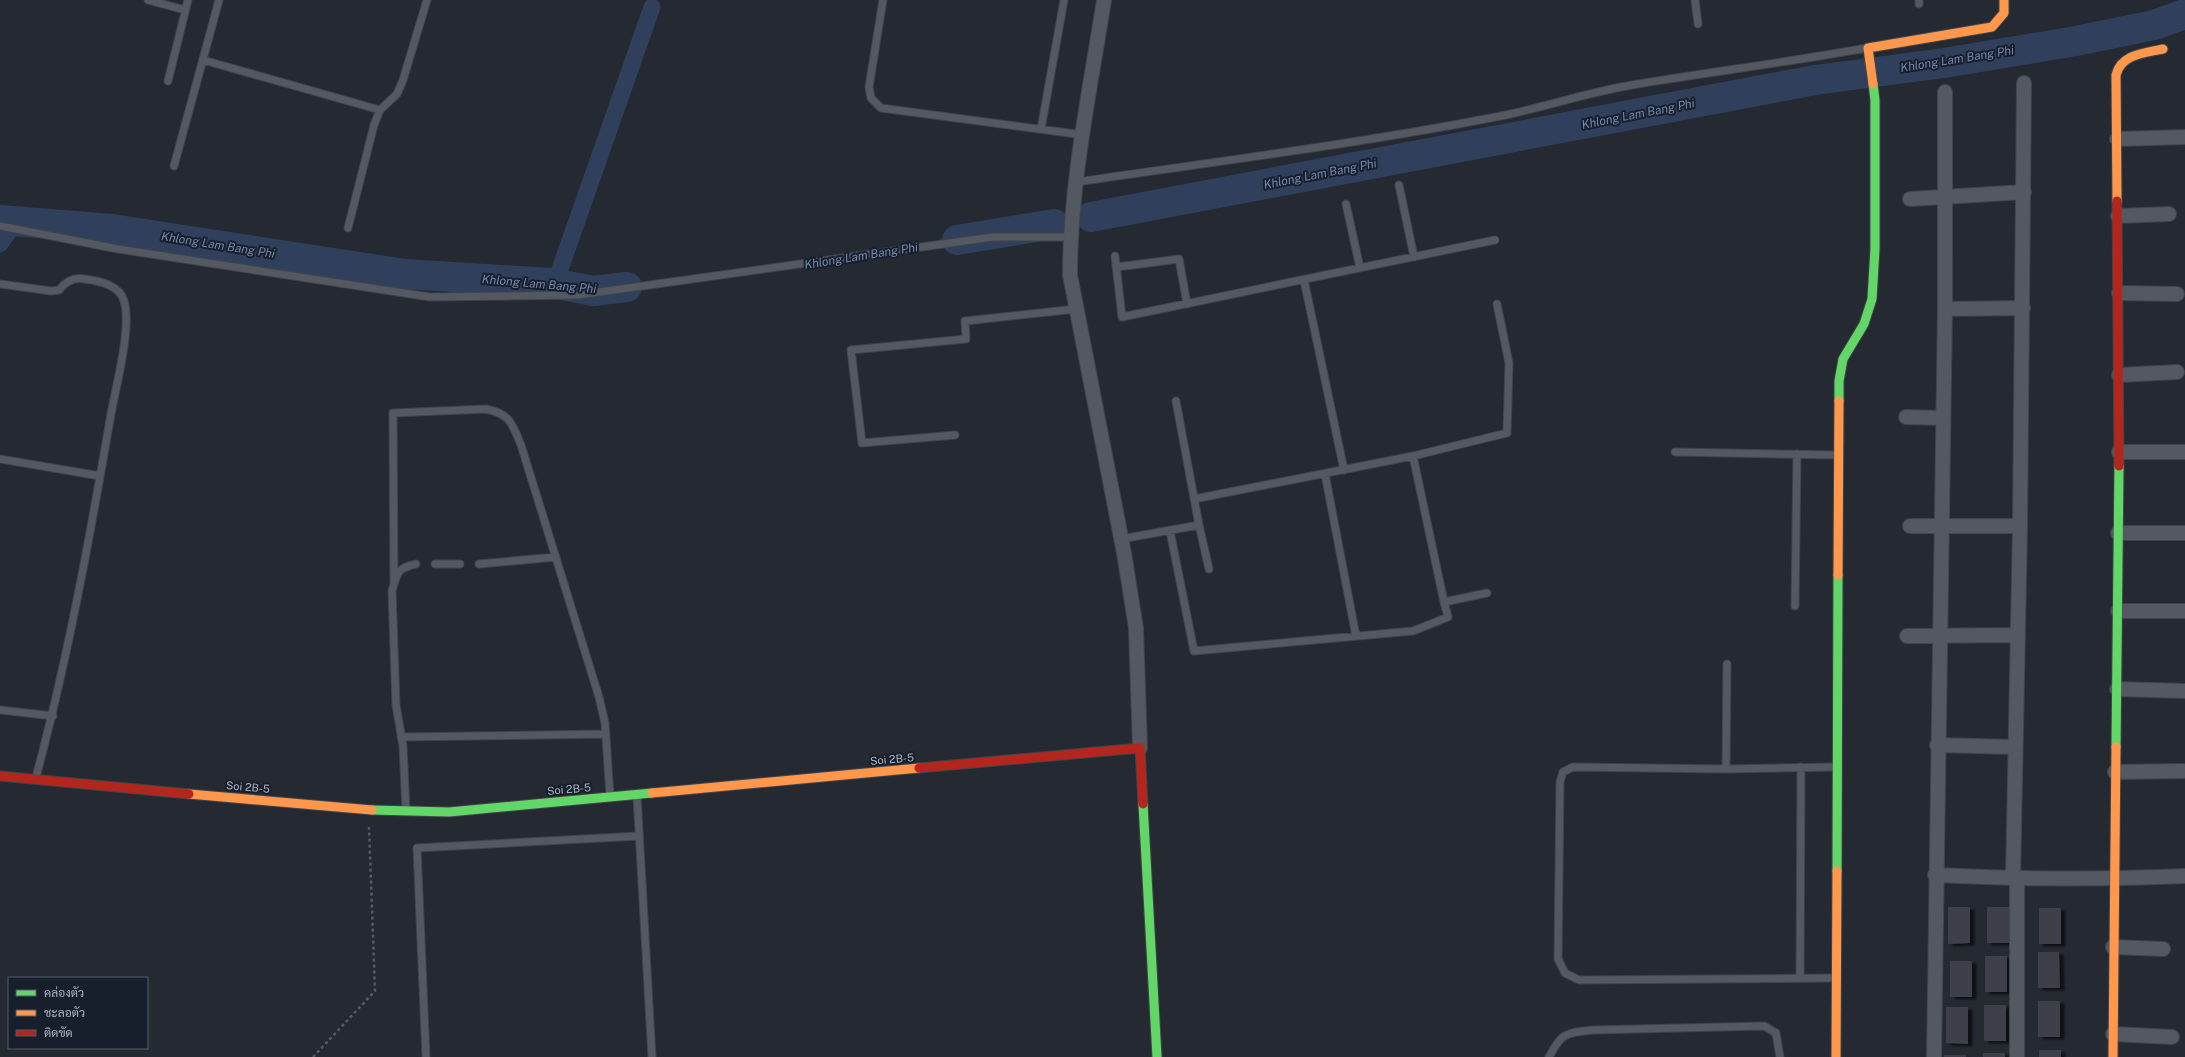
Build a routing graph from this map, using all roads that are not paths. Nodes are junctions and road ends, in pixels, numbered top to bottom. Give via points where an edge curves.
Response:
1 (148, 0) edge
2 (188, 0) edge
3 (219, 0) edge
4 (427, 0) edge
5 (883, 0) edge
6 (1064, 0) edge
7 (1104, 0) edge
8 (1696, 0) edge
9 (2004, 0) edge
10 (185, 10) junction
11 (1698, 24) dead end
12 (1868, 48) junction
13 (2163, 49) dead end
14 (203, 60) junction
15 (168, 81) dead end
16 (2024, 83) dead end
17 (1945, 92) dead end
18 (380, 110) junction
19 (1041, 129) junction
20 (1084, 135) junction
21 (2185, 137) edge
22 (2117, 139) junction
23 (174, 166) dead end
24 (1076, 182) junction
25 (1399, 184) dead end
26 (2024, 192) junction
27 (1944, 197) junction
28 (1910, 199) dead end
29 (1346, 204) dead end
30 (2169, 214) dead end
31 (2118, 216) junction
32 (0, 226) edge
33 (348, 228) dead end
34 (1070, 237) junction
35 (1495, 240) dead end
36 (1115, 256) dead end
37 (1414, 257) junction
38 (1116, 267) junction
39 (1360, 268) junction
40 (1304, 280) junction
41 (0, 284) edge
42 (2119, 294) junction
43 (2177, 294) dead end
44 (1186, 304) junction
45 (1497, 304) dead end
46 (2023, 308) junction
47 (1076, 309) junction
48 (1944, 309) junction
49 (2177, 372) dead end
50 (2119, 375) junction
51 (1176, 401) dead end
52 (1906, 417) dead end
53 (1942, 418) junction
54 (955, 435) dead end
55 (1675, 452) dead end
56 (2119, 452) junction
57 (2185, 452) edge
58 (1797, 454) junction
59 (1839, 455) junction
60 (1413, 456) junction
61 (0, 459) edge
62 (1344, 470) junction
63 (1325, 474) junction
64 (100, 476) junction
65 (1194, 499) junction
66 (1199, 525) junction
67 (1910, 526) dead end
68 (1942, 526) junction
69 (2020, 526) junction
70 (1170, 531) junction
71 (2118, 533) junction
72 (2185, 533) edge
73 (1121, 540) junction
74 (556, 557) junction
75 (416, 564) dead end
76 (435, 564) dead end
77 (460, 564) dead end
78 (479, 564) dead end
79 (1209, 569) dead end
80 (394, 582) junction
81 (1487, 593) dead end
82 (1444, 602) junction
83 (1795, 606) dead end
84 (2118, 611) junction
85 (2185, 612) edge
86 (2017, 635) junction
87 (1356, 636) junction
88 (1907, 636) dead end
89 (1940, 636) junction
90 (1727, 664) dead end
91 (2117, 689) junction
92 (2185, 691) edge
93 (0, 710) edge
94 (53, 716) junction
95 (606, 734) junction
96 (400, 738) junction
97 (1937, 745) junction
98 (2015, 747) junction
99 (1140, 748) junction
100 (1837, 766) junction
101 (1801, 767) junction
102 (1726, 768) junction
103 (2183, 771) dead end
104 (2115, 772) junction
105 (0, 776) edge
106 (35, 779) junction
107 (637, 796) junction
108 (610, 798) junction
109 (406, 812) junction
110 (639, 836) junction
111 (1935, 875) junction
112 (2185, 876) edge
113 (2015, 878) junction
114 (2114, 880) junction
115 (2114, 947) junction
116 (2163, 949) dead end
117 (1800, 978) junction
118 (1836, 978) junction
119 (2113, 1034) junction
120 (2172, 1037) dead end
121 (426, 1057) edge
122 (652, 1057) edge
123 (1157, 1057) edge
124 (1549, 1057) edge
125 (1780, 1057) edge
126 (1836, 1057) edge
127 (1934, 1057) edge
128 (2017, 1057) edge
129 (2112, 1057) edge

1 - 10 lane
2 - 10 lane
3 - 14 lane
4 - 18 lane via 403,80 397,94
5 - 19 lane via 869,87 871,98 881,108
6 - 19 lane
7 - 20 street
8 - 11 lane
9 - 12 street via 2004,13 1992,27
10 - 15 lane
12 - 24 lane via 1632,85 1507,115 1381,137
12 - 59 street via 1875,100 1875,249 1872,299 1864,324 1843,358 1839,381
13 - 22 street via 2129,57 2118,66
14 - 18 lane
14 - 23 lane
16 - 26 street
17 - 27 street
18 - 33 lane
19 - 20 lane
20 - 24 street
21 - 22 street
22 - 31 street
24 - 34 street
25 - 37 lane
26 - 27 street
26 - 46 street
27 - 28 street
27 - 48 street
29 - 39 lane
30 - 31 street
31 - 42 street
32 - 34 lane via 118,249 430,297 578,295 993,237
34 - 47 street via 1070,275
35 - 37 lane
36 - 38 lane
37 - 39 lane
38 - 44 lane via 1179,259
38 - 44 lane via 1122,317
39 - 40 lane
40 - 44 lane
40 - 62 lane
41 - 64 lane via 51,291 59,290 64,283 78,278 99,281 115,288 124,300 124,342
42 - 43 street
42 - 50 street
45 - 60 lane via 1509,364 1507,433
46 - 48 street
46 - 69 street
47 - 54 lane via 965,321 966,339 851,350 862,443
47 - 73 street
48 - 53 street
49 - 50 street
50 - 56 street
51 - 65 lane
52 - 53 street
53 - 68 street
55 - 58 lane
56 - 57 street
56 - 71 street
58 - 59 lane
58 - 83 lane
59 - 100 street
60 - 62 lane
60 - 82 lane
61 - 64 lane
62 - 63 lane
63 - 65 lane
63 - 87 lane
64 - 94 lane
65 - 66 lane
66 - 70 lane
66 - 79 lane
67 - 68 street
68 - 69 street
68 - 89 street
69 - 86 street
70 - 73 lane
70 - 87 lane via 1194,651
71 - 72 street
71 - 84 street
73 - 99 street via 1136,628
74 - 78 lane
74 - 80 lane via 512,422 499,412 486,409 393,413
74 - 95 lane via 590,664
75 - 80 lane via 403,567 396,574
76 - 77 lane
80 - 96 lane via 392,591 396,705
81 - 82 lane
82 - 87 lane via 1448,617 1413,631
84 - 85 street
84 - 91 street
86 - 89 street
86 - 98 street
88 - 89 street
89 - 97 street
90 - 102 lane
91 - 92 street
91 - 104 street
93 - 94 lane
94 - 106 lane
95 - 96 lane
95 - 108 lane
96 - 109 lane
97 - 98 street
97 - 111 street
98 - 113 street
99 - 107 street, Soi 2B-5
99 - 123 street
100 - 101 lane
100 - 118 street
101 - 102 lane
101 - 117 lane
102 - 117 lane via 1573,767 1563,772 1560,782 1558,959 1565,973 1579,980
103 - 104 street
104 - 114 street
105 - 106 street, Soi 2B-5
106 - 109 street, Soi 2B-5 via 368,811
107 - 108 street, Soi 2B-5
107 - 110 lane
108 - 109 street, Soi 2B-5 via 450,812
110 - 121 lane via 417,848
110 - 122 lane
111 - 113 street
111 - 127 street
112 - 114 street
113 - 114 street
113 - 128 street
114 - 115 street
115 - 116 street
115 - 119 street
117 - 118 lane
118 - 126 street
119 - 120 street
119 - 129 street
124 - 125 lane via 1558,1039 1573,1032 1764,1026 1776,1033

